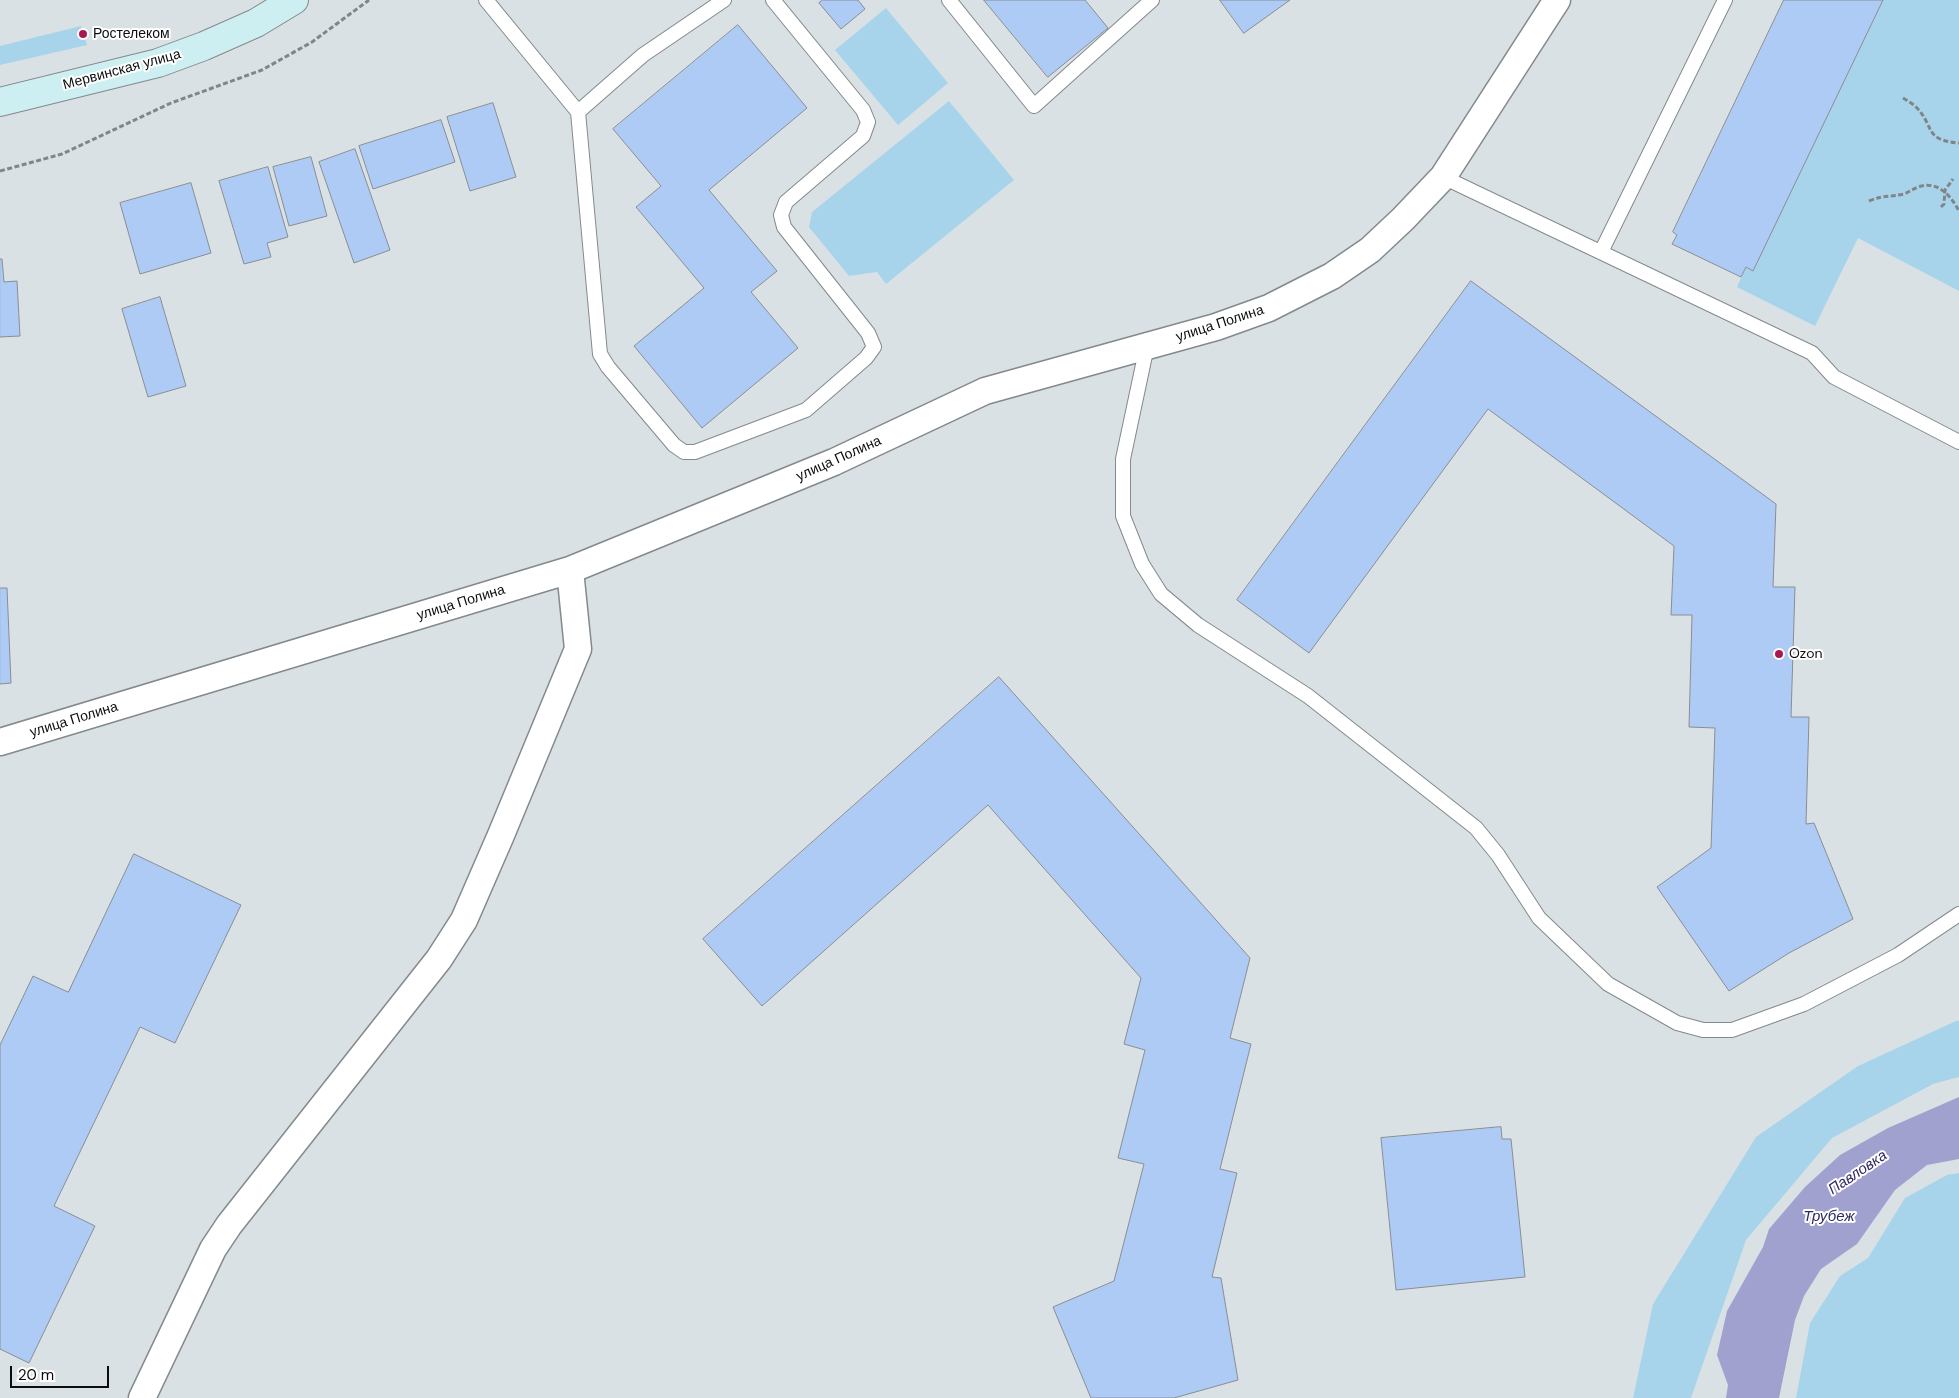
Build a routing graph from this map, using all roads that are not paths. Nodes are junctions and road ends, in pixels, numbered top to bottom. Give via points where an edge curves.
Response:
1 (294, 0) edge
2 (486, 0) edge
3 (724, 0) edge
4 (773, 0) edge
5 (949, 0) edge
6 (1152, 0) edge
7 (1557, 0) edge
8 (1725, 0) edge
9 (0, 102) edge
10 (578, 112) junction
11 (1443, 178) junction
12 (1601, 252) junction
13 (1148, 346) junction
14 (1959, 442) edge
15 (570, 570) junction
16 (0, 742) edge
17 (1959, 914) edge
18 (142, 1398) edge

1 - 9 street, Мервинская улица via 256,23 158,63
2 - 10 lane
3 - 10 lane via 643,55
4 - 10 lane via 863,110 868,122 863,136 786,202 781,215 784,227 868,333 874,347 866,358 806,410 695,452 684,452 674,445 608,366 600,354 598,342
5 - 6 lane via 1034,106
7 - 11 street, улица Полина
8 - 12 lane
11 - 12 lane
11 - 13 street, улица Полина via 1370,250 1332,276 1269,308
12 - 14 lane via 1812,353 1834,378
13 - 15 street, улица Полина via 985,392 834,462
13 - 17 lane via 1123,459 1124,516 1142,564 1161,594 1198,625 1308,696 1476,828 1540,918 1608,984 1677,1023 1703,1030 1732,1030 1804,1004 1898,954
15 - 16 street, улица Полина
15 - 18 street via 578,649 464,920 439,959 212,1249

